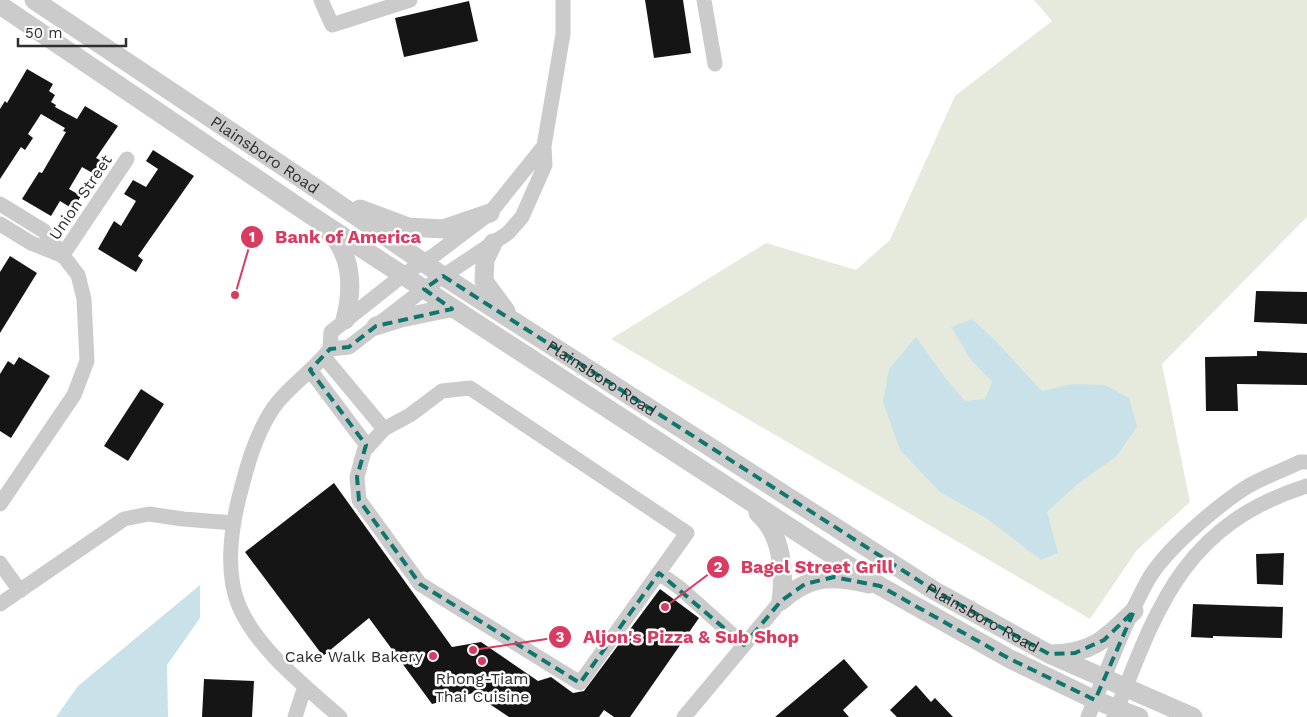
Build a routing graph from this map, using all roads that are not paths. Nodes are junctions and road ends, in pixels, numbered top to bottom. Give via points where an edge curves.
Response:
1 (34, 0) edge
2 (321, 0) edge
3 (410, 0) edge
4 (563, 0) edge
5 (704, 0) edge
6 (0, 5) edge
7 (715, 64) dead end
8 (544, 146) junction
9 (127, 159) dead end
10 (314, 187) junction
11 (2, 209) edge
12 (490, 213) junction
13 (312, 216) junction
14 (0, 224) edge
15 (493, 243) junction
16 (62, 256) junction
17 (423, 262) junction
18 (403, 275) junction
19 (443, 276) junction
20 (424, 289) junction
21 (450, 308) junction
22 (346, 320) junction
23 (514, 322) junction
24 (376, 326) junction
25 (327, 353) junction
26 (310, 370) junction
27 (384, 429) junction
28 (368, 447) junction
29 (1307, 462) edge
30 (1307, 486) edge
31 (736, 494) junction
32 (0, 504) edge
33 (234, 523) junction
34 (0, 563) edge
35 (659, 573) junction
36 (880, 586) junction
37 (20, 591) junction
38 (780, 602) junction
39 (0, 604) edge
40 (1134, 611) junction
41 (744, 645) junction
42 (1049, 654) junction
43 (1104, 678) junction
44 (305, 686) junction
45 (1125, 688) junction
46 (1092, 708) edge
47 (1116, 713) edge
48 (295, 717) edge
49 (340, 717) edge
50 (684, 717) edge
51 (1139, 717) edge
52 (1192, 717) edge

1 - 10 street, Plainsboro Road
2 - 3 street via 332,24
4 - 8 street via 563,34
5 - 7 street
6 - 13 street, Plainsboro Road
8 - 12 street
8 - 15 street via 545,165 529,204 508,234
9 - 16 street, Union Street
10 - 12 street via 364,211 408,227 444,229
10 - 17 street, Plainsboro Road
11 - 16 street via 44,231
12 - 17 street
13 - 18 street, Plainsboro Road
13 - 22 street via 338,241 349,268 350,300
14 - 16 street
15 - 19 street
15 - 23 street via 485,260 484,281
16 - 32 street via 78,275 84,299 87,361 74,395
17 - 18 street
17 - 19 street, Plainsboro Road
18 - 20 street, Plainsboro Road
18 - 22 street
19 - 20 street
19 - 23 street, Plainsboro Road
20 - 21 street, Plainsboro Road
20 - 24 street
21 - 24 street
21 - 31 street, Plainsboro Road
22 - 25 street via 331,332
23 - 42 street, Plainsboro Road via 935,592
24 - 25 street via 349,347
25 - 26 street
25 - 27 street
26 - 28 street
26 - 33 street via 278,403 265,422 247,467
27 - 28 street
27 - 35 street via 410,415 442,391 470,388 687,533
28 - 35 street via 357,477 359,500 420,584 580,683
29 - 40 street via 1300,462 1246,488 1208,516 1178,544 1149,579
30 - 45 street via 1263,503 1214,535 1185,566 1162,601
31 - 36 street, Plainsboro Road
31 - 38 street via 766,520 775,538 782,565
33 - 37 street via 149,514 124,519
33 - 44 street via 232,577 239,606 256,635
34 - 37 street
35 - 41 street
36 - 38 street via 834,577 819,579 792,591
36 - 46 street, Plainsboro Road
37 - 39 street
38 - 41 street
40 - 42 street via 1104,640 1075,653
40 - 43 street
41 - 50 street
42 - 43 street, Plainsboro Road
43 - 45 street, Plainsboro Road
43 - 46 street
44 - 48 street
44 - 49 street
45 - 47 street
45 - 52 street, Plainsboro Road
46 - 47 street, Plainsboro Road
47 - 51 street, Plainsboro Road

